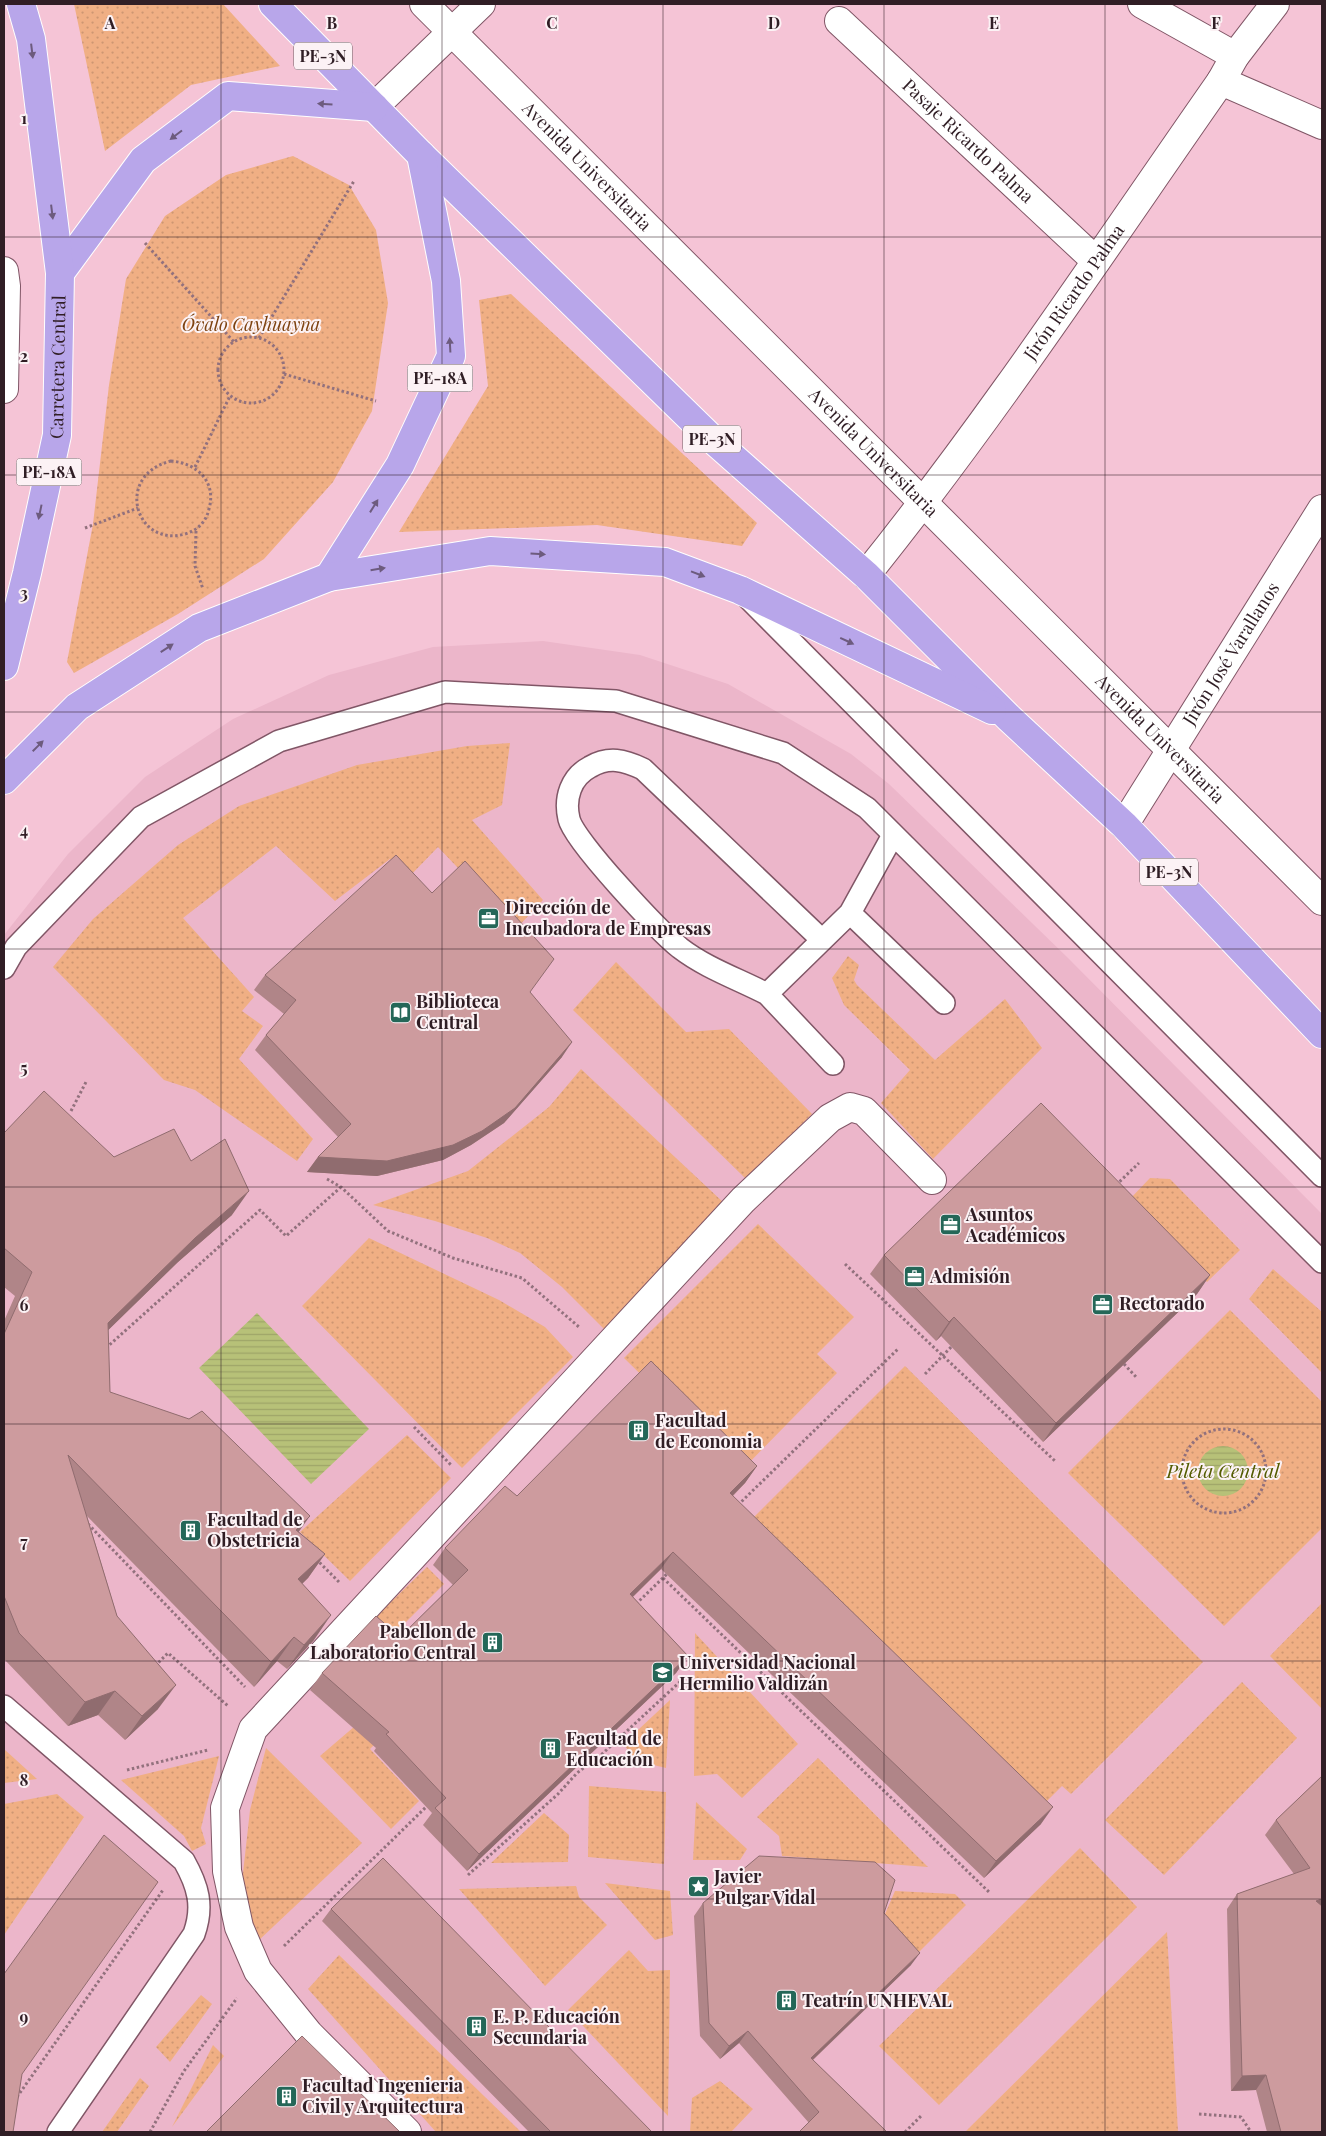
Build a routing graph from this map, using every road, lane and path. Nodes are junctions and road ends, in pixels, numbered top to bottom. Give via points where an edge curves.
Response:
1 (21, 4) edge
2 (273, 4) edge
3 (424, 4) edge
4 (481, 4) edge
5 (1142, 4) edge
6 (1275, 4) edge
7 (839, 21) dead end
8 (452, 31) junction
9 (1235, 56) junction
10 (1221, 81) junction
11 (374, 107) junction
12 (1322, 126) edge
13 (421, 154) junction
14 (354, 181) dead end
15 (145, 243) dead end
16 (1096, 261) junction
17 (4, 271) edge
18 (60, 273) junction
19 (259, 338) junction
20 (234, 342) junction
21 (284, 374) junction
22 (4, 389) edge
23 (230, 396) junction
24 (376, 401) dead end
25 (195, 467) junction
26 (924, 503) junction
27 (138, 508) junction
28 (1322, 509) edge
29 (85, 528) dead end
30 (196, 531) junction
31 (866, 575) junction
32 (329, 577) junction
33 (740, 590) junction
34 (207, 596) dead end
35 (4, 666) edge
36 (1009, 718) junction
37 (1172, 749) junction
38 (4, 780) edge
39 (1124, 825) junction
40 (893, 834) junction
41 (1322, 901) edge
42 (850, 913) junction
43 (822, 940) junction
44 (4, 968) edge
45 (767, 994) junction
46 (944, 1003) dead end
47 (1322, 1034) edge
48 (833, 1064) dead end
49 (86, 1082) dead end
50 (71, 1111) dead end
51 (1139, 1163) dead end
52 (1322, 1176) edge
53 (327, 1179) edge
54 (932, 1180) dead end
55 (341, 1187) junction
56 (1112, 1189) edge
57 (1322, 1262) edge
58 (846, 1264) dead end
59 (955, 1342) edge
60 (899, 1348) dead end
61 (604, 1349) junction
62 (104, 1350) edge
63 (942, 1355) junction
64 (1124, 1364) edge
65 (924, 1374) dead end
66 (1137, 1378) edge
67 (414, 1427) dead end
68 (1246, 1435) joint
69 (1055, 1461) dead end
70 (474, 1489) junction
71 (734, 1508) edge
72 (88, 1524) edge
73 (311, 1554) edge
74 (670, 1571) edge
75 (663, 1578) junction
76 (633, 1607) edge
77 (365, 1608) junction
78 (148, 1672) edge
79 (683, 1679) edge
80 (241, 1695) dead end
81 (235, 1701) dead end
82 (4, 1706) edge
83 (229, 1707) junction
84 (252, 1734) junction
85 (89, 1781) junction
86 (436, 1798) edge
87 (184, 1861) junction
88 (468, 1875) edge
89 (990, 1893) dead end
90 (258, 1971) junction
91 (14, 2101) edge
92 (1199, 2114) dead end
93 (922, 2115) dead end
94 (58, 2132) edge
95 (150, 2132) edge
96 (407, 2132) edge
97 (905, 2132) edge
98 (1251, 2132) edge

1 -> 18 highway, Carretera Central via 30,39
2 - 11 highway, PE-3N
3 - 8 street, Avenida Universitaria
4 - 8 street
5 - 9 street
6 - 9 street, Jirón Ricardo Palma
7 - 16 street, Pasaje Ricardo Palma
8 - 11 street
8 - 26 street, Avenida Universitaria
9 - 10 street, Jirón Ricardo Palma
10 - 12 street
10 - 16 street, Jirón Ricardo Palma
11 - 13 highway, PE-3N
11 -> 18 highway via 228,96 143,160
13 - 31 highway, PE-3N via 711,438
32 -> 13 highway, PE-18A via 400,465 451,356 446,281
14 - 19 path
15 - 20 path
16 - 26 street, Jirón Ricardo Palma
17 - 22 street
18 -> 35 highway, Carretera Central / PE-18A via 57,435 28,573
19 - 20 path via 248,337
19 - 21 path via 277,349
20 - 23 path via 218,365 222,386
21 - 23 path via 278,390 260,402 249,403
21 - 24 path
23 - 25 path
25 - 27 path via 170,461 153,468 140,480 136,491
25 - 30 path via 210,488 211,501 208,513
26 - 31 street, Jirón Ricardo Palma
26 - 37 street, Avenida Universitaria
27 - 29 path
27 - 30 path via 146,525 156,532 180,536
28 - 37 street, Jirón José Varallanos
30 - 34 path via 195,566
31 - 36 highway, PE-3N
32 -> 33 highway via 490,551 665,562
38 -> 32 highway via 77,706 199,628
33 -> 36 highway
33 - 52 lane
36 - 39 highway, PE-3N
37 - 39 street, Jirón José Varallanos
37 - 41 street, Avenida Universitaria
39 - 47 highway, PE-3N
40 - 42 lane
40 - 44 lane via 867,808 783,753 616,701 445,692 280,741 141,817 16,947
40 - 57 lane
42 - 43 lane
42 - 46 lane
43 - 45 lane
43 - 45 lane via 643,769 625,760 602,760 583,771 572,784 568,796 569,820 578,835 642,911 680,948 703,963
45 - 48 lane
49 - 50 path
51 - 56 path
53 - 55 path
54 - 61 street via 864,1111 850,1107 830,1118 742,1200
55 - 61 path via 388,1231 453,1258 522,1278
55 - 62 path via 286,1236 260,1210
58 - 63 path
59 - 63 path
60 - 71 path
61 - 70 street
63 - 65 path
63 - 69 path
64 - 66 path
67 - 70 path
68 - 68 path via 1257,1444 1263,1456 1264,1484 1247,1506 1221,1513 1207,1510 1196,1502 1184,1485 1181,1466 1186,1452 1200,1437 1218,1429 1232,1429
70 - 77 street
72 - 80 path via 247,1689
73 - 77 path
74 - 75 path
75 - 76 path
75 - 89 path
77 - 84 street
78 - 83 path via 168,1653
79 - 88 path
81 - 83 path
82 - 85 lane
83 - 84 path
84 - 85 path
84 - 90 street via 225,1808 227,1871 239,1928
85 - 87 lane
86 - 90 path
87 - 91 path
87 - 94 lane via 198,1897 200,1917 194,1934
90 - 95 path via 184,2071
90 - 96 street via 309,2034
92 - 98 path via 1241,2116
93 - 97 path

